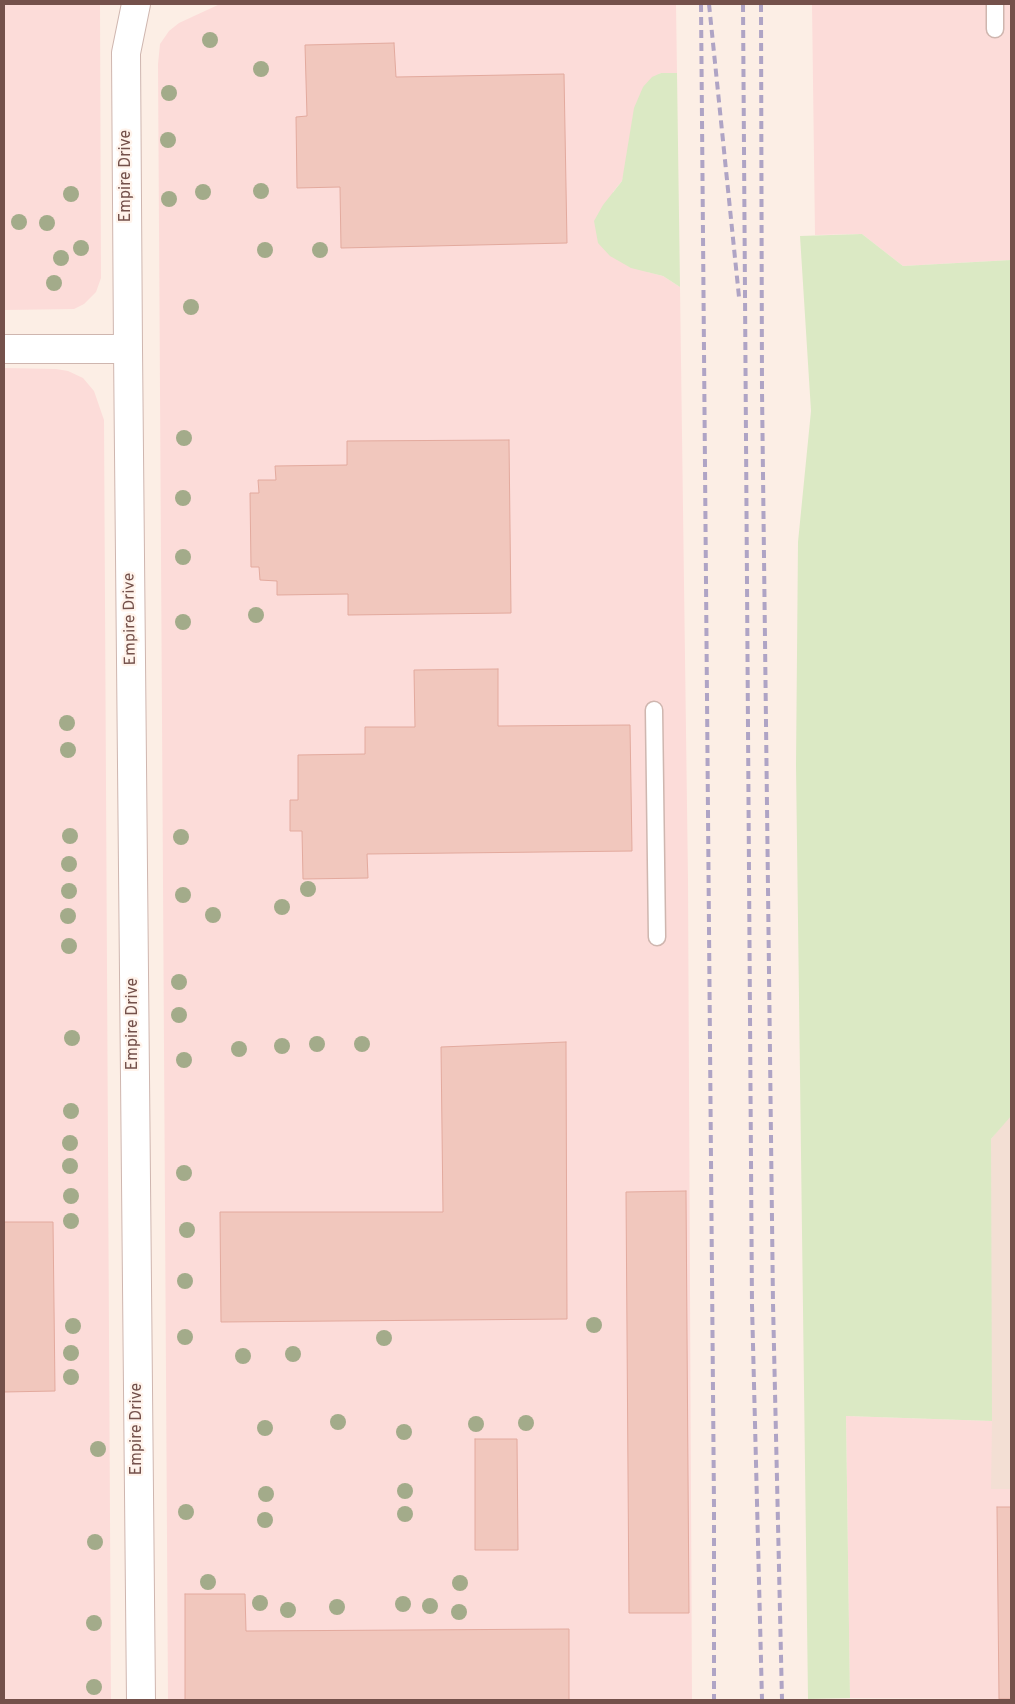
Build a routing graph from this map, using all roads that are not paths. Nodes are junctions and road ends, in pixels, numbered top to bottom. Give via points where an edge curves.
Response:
1 (136, 4) edge
2 (995, 4) edge
3 (995, 29) dead end
4 (4, 349) edge
5 (128, 349) junction
6 (654, 710) dead end
7 (657, 937) dead end
8 (141, 1700) edge

1 - 5 street, Empire Drive via 126,53
2 - 3 lane
4 - 5 street
5 - 8 street, Empire Drive
6 - 7 lane

